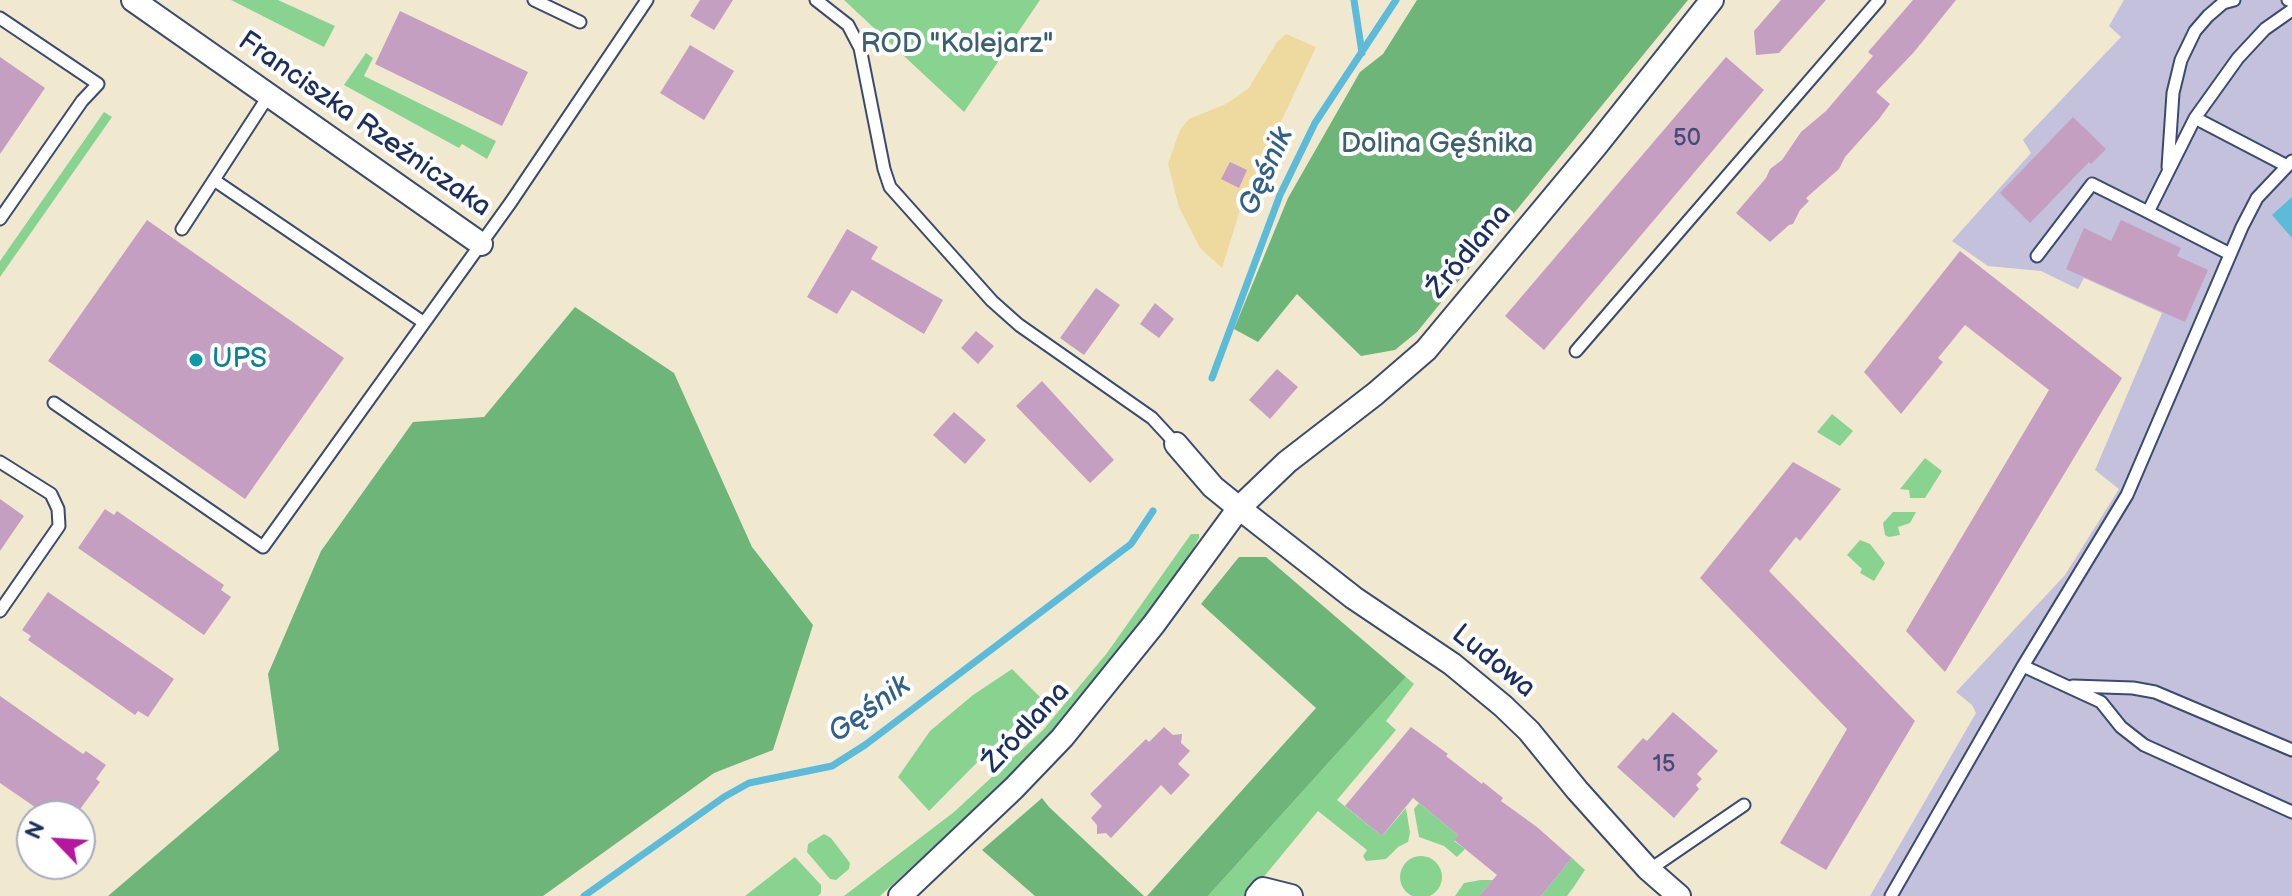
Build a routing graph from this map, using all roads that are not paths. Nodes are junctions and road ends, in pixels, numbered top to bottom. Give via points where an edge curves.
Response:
1 (534, 0) edge
2 (647, 0) edge
3 (816, 0) edge
4 (1712, 0) edge
5 (1879, 0) edge
6 (2234, 0) edge
7 (142, 3) edge
8 (2292, 10) edge
9 (0, 18) edge
10 (580, 22) dead end
11 (269, 95) junction
12 (2195, 118) junction
13 (2289, 164) edge
14 (2167, 173) junction
15 (214, 180) junction
16 (2148, 212) junction
17 (0, 219) edge
18 (182, 229) dead end
19 (481, 244) junction
20 (2230, 254) junction
21 (2037, 256) dead end
22 (423, 322) junction
23 (1576, 351) dead end
24 (54, 403) dead end
25 (1176, 444) joint
26 (0, 462) edge
27 (1239, 508) junction
28 (0, 611) edge
29 (2023, 666) junction
30 (2067, 686) junction
31 (2292, 750) edge
32 (1744, 805) dead end
33 (2292, 812) edge
34 (1649, 870) junction
35 (900, 896) edge
36 (1257, 896) edge
37 (1291, 896) edge
38 (1679, 896) edge
39 (1891, 896) edge

1 - 10 lane
2 - 19 lane
3 - 25 lane via 848,25 860,48 890,187 992,301 1152,418
4 - 27 street, Źródlana via 1426,350 1287,462
5 - 23 lane
6 - 14 lane via 2208,16 2181,60
7 - 11 street, Franciszka Rzeźniczaka
8 - 12 lane via 2238,58
9 - 17 lane via 98,84
11 - 15 lane
11 - 19 street, Franciszka Rzeźniczaka
12 - 13 lane
12 - 14 lane
13 - 20 lane via 2257,198
14 - 16 lane
15 - 18 lane
15 - 22 lane
16 - 20 lane
16 - 21 lane via 2092,184
19 - 22 lane
20 - 29 lane via 2127,495
22 - 24 lane via 263,547
25 - 27 street
26 - 28 lane via 51,494 59,526
27 - 34 street, Ludowa via 1503,706
27 - 35 street, Źródlana via 1145,637 1062,738
29 - 30 lane
29 - 39 lane
30 - 31 lane via 2155,692
30 - 33 lane via 2101,702 2144,745
32 - 34 lane
34 - 38 street, Ludowa
36 - 37 street via 1263,889

